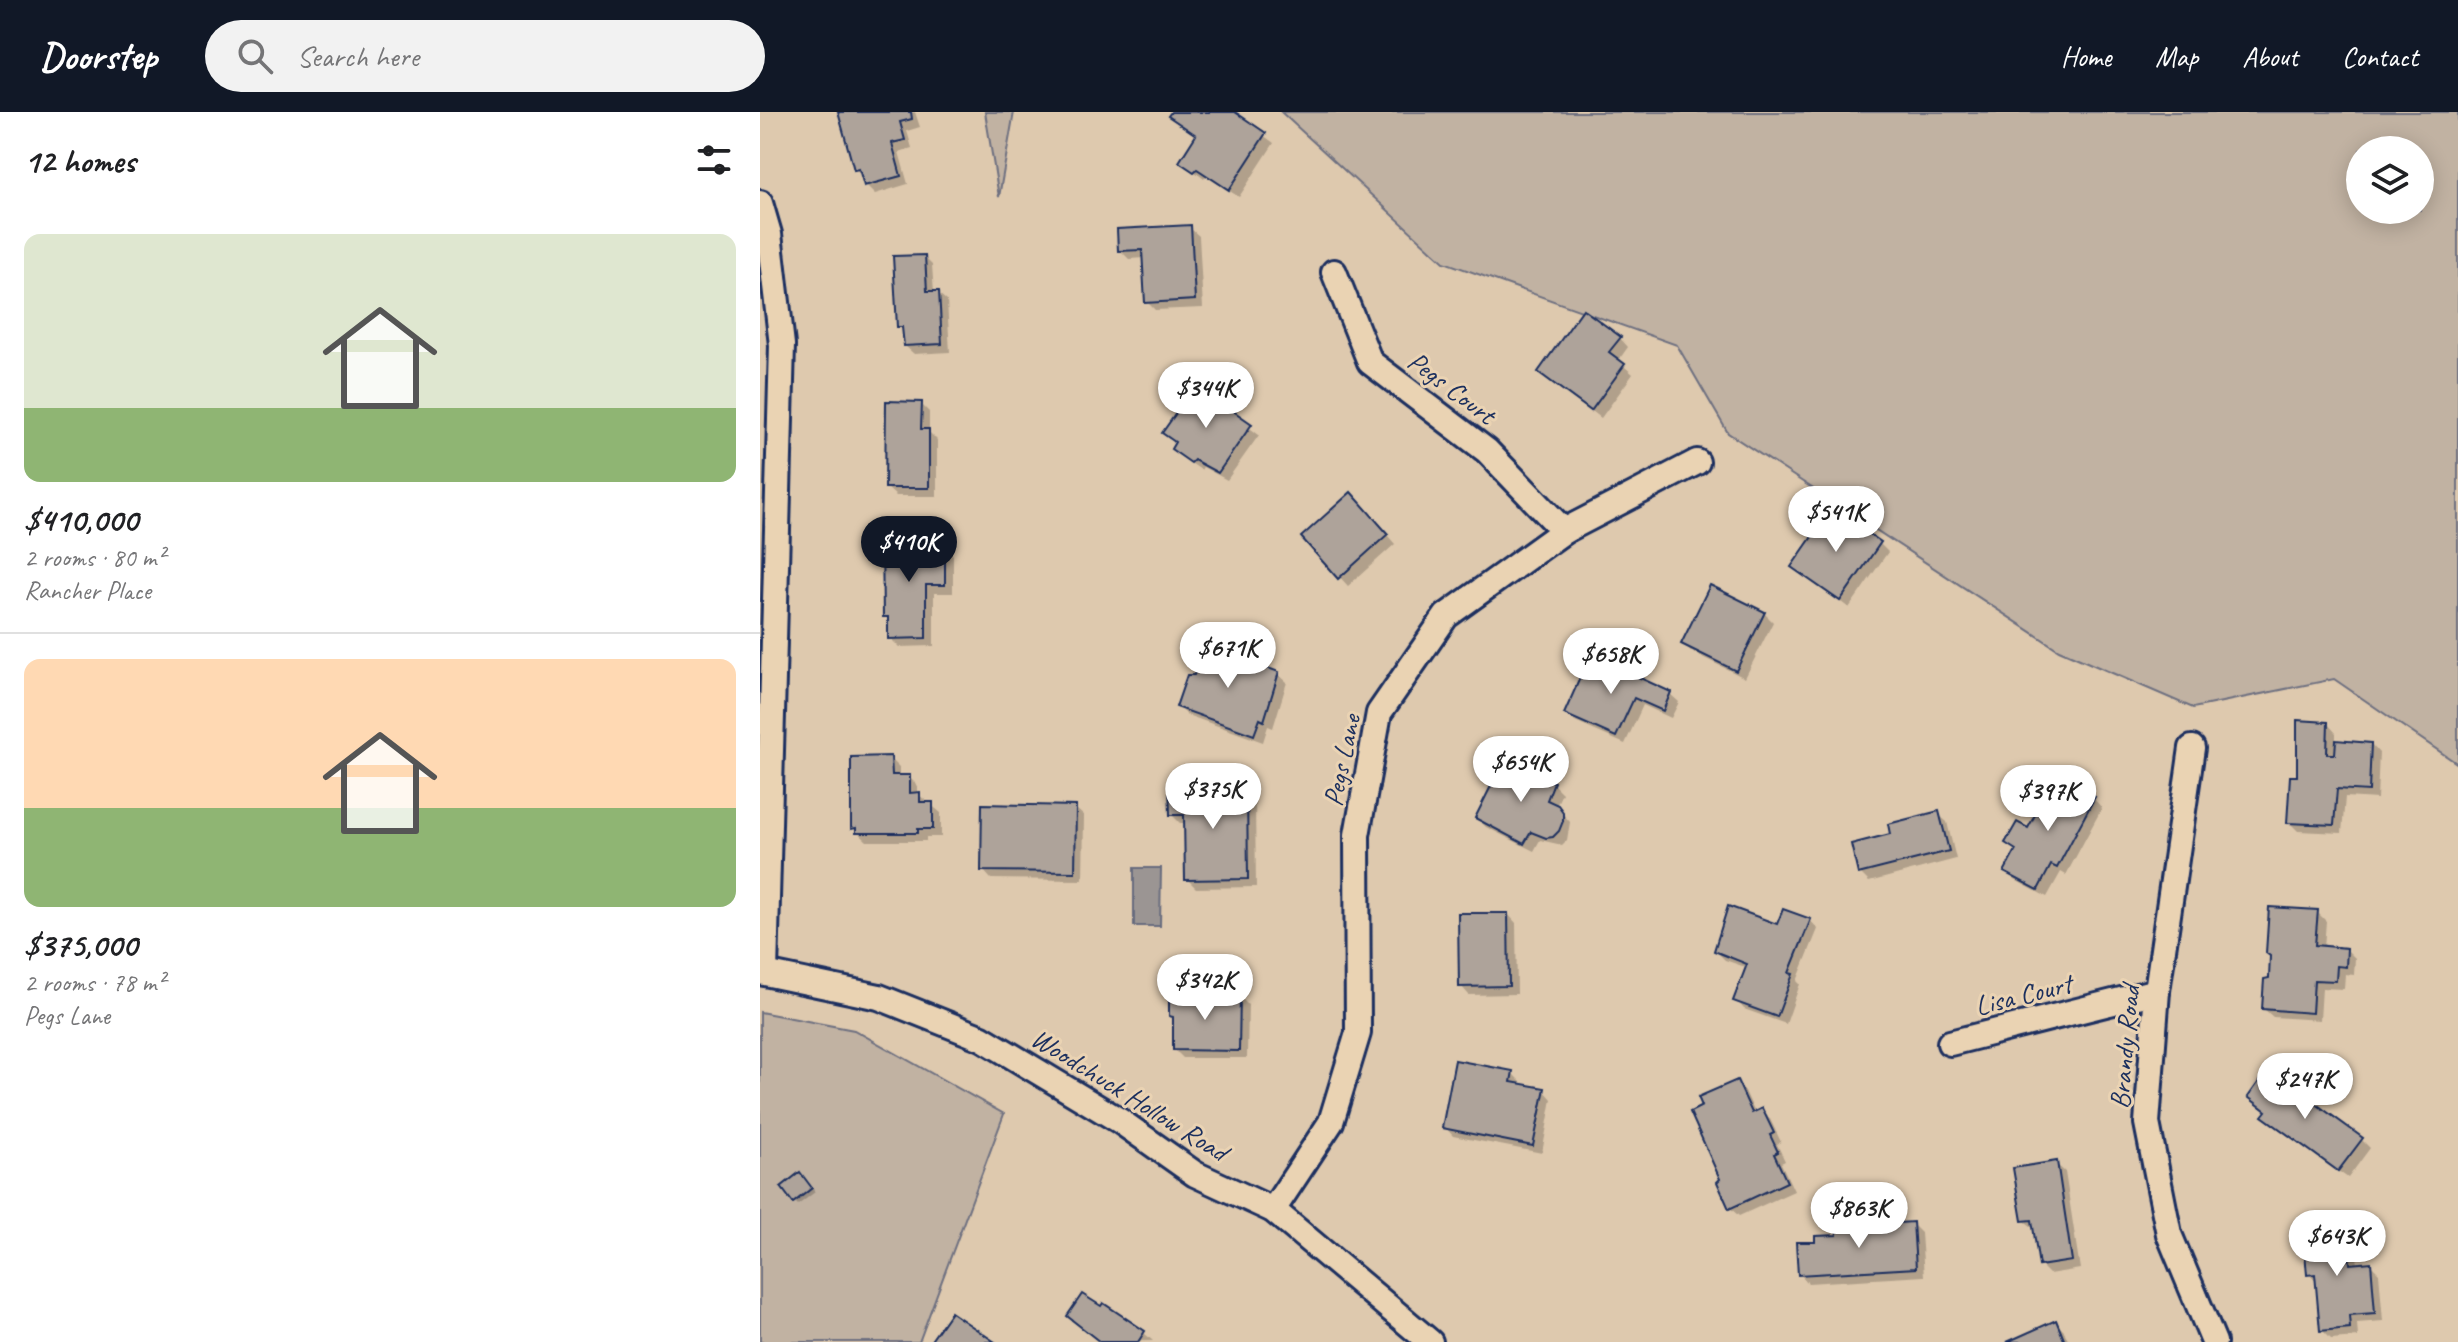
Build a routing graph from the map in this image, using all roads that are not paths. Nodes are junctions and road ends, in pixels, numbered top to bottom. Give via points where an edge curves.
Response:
1 (760, 203) edge
2 (1334, 272) dead end
3 (1697, 462) dead end
4 (1564, 531) junction
5 (2192, 748) dead end
6 (763, 972) edge
7 (2157, 991) junction
8 (1950, 1043) dead end
9 (1273, 1210) junction
10 (1430, 1342) edge
11 (2214, 1342) edge

1 - 6 street via 769,234 782,345
2 - 4 street, Pegs Court via 1370,362 1487,451
3 - 4 street, Pegs Lane
4 - 9 street, Pegs Lane via 1446,616 1379,713 1357,835 1358,1033 1331,1122
5 - 7 street, Brandy Road
6 - 9 street, Woodchuck Hollow Road via 879,997 982,1038 1120,1121 1195,1174
7 - 8 street, Lisa Court
7 - 11 street, Brandy Road via 2147,1123 2169,1234
9 - 10 street, Woodchuck Hollow Road

